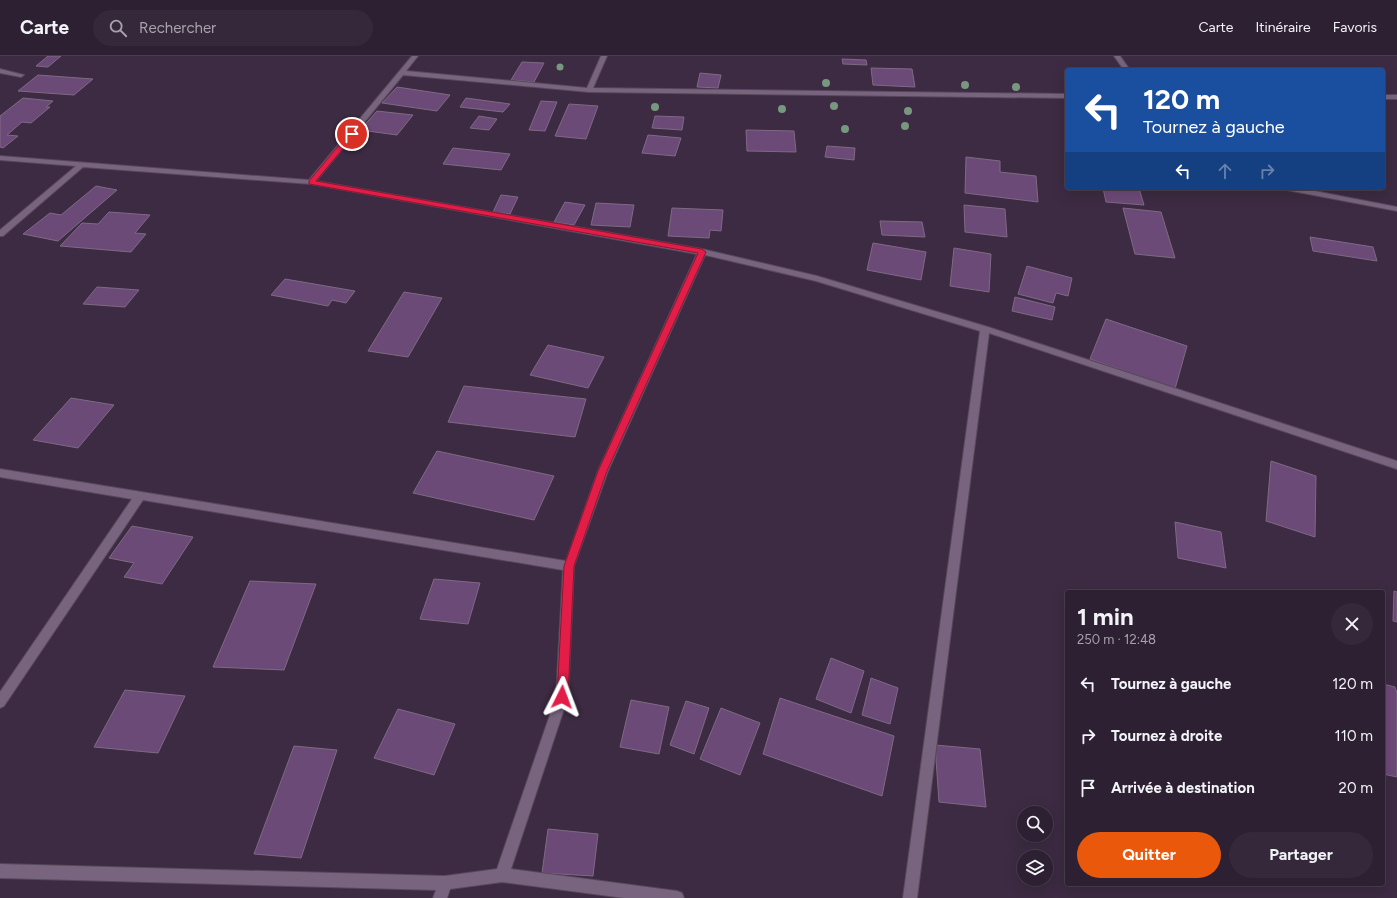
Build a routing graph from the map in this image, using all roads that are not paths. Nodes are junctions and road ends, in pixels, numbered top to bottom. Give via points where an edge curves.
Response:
1 (415, 56) edge
2 (604, 56) edge
3 (1117, 56) edge
4 (1126, 68) edge
5 (0, 71) edge
6 (403, 73) junction
7 (21, 75) dead end
8 (590, 90) junction
9 (1065, 96) edge
10 (1385, 97) edge
11 (1397, 97) edge
12 (0, 158) edge
13 (80, 166) junction
14 (311, 182) junction
15 (1297, 190) edge
16 (1397, 209) edge
17 (0, 234) edge
18 (702, 252) junction
19 (985, 329) junction
20 (1397, 465) edge
21 (0, 473) edge
22 (140, 496) junction
23 (569, 566) junction
24 (0, 702) edge
25 (0, 870) edge
26 (502, 875) junction
27 (445, 882) junction
28 (440, 898) edge
29 (676, 898) edge
30 (910, 898) edge

1 - 6 street
2 - 8 street
3 - 4 street
5 - 7 street
6 - 8 street
6 - 14 street
8 - 9 street
10 - 11 street
12 - 13 street
13 - 14 street
13 - 17 street
14 - 18 street
15 - 16 street
18 - 19 street via 817,279
18 - 23 street via 603,471
19 - 20 street
19 - 30 street
21 - 22 street
22 - 23 street
22 - 24 street
23 - 26 street via 562,697
25 - 27 street
26 - 27 street
26 - 29 street
27 - 28 street

